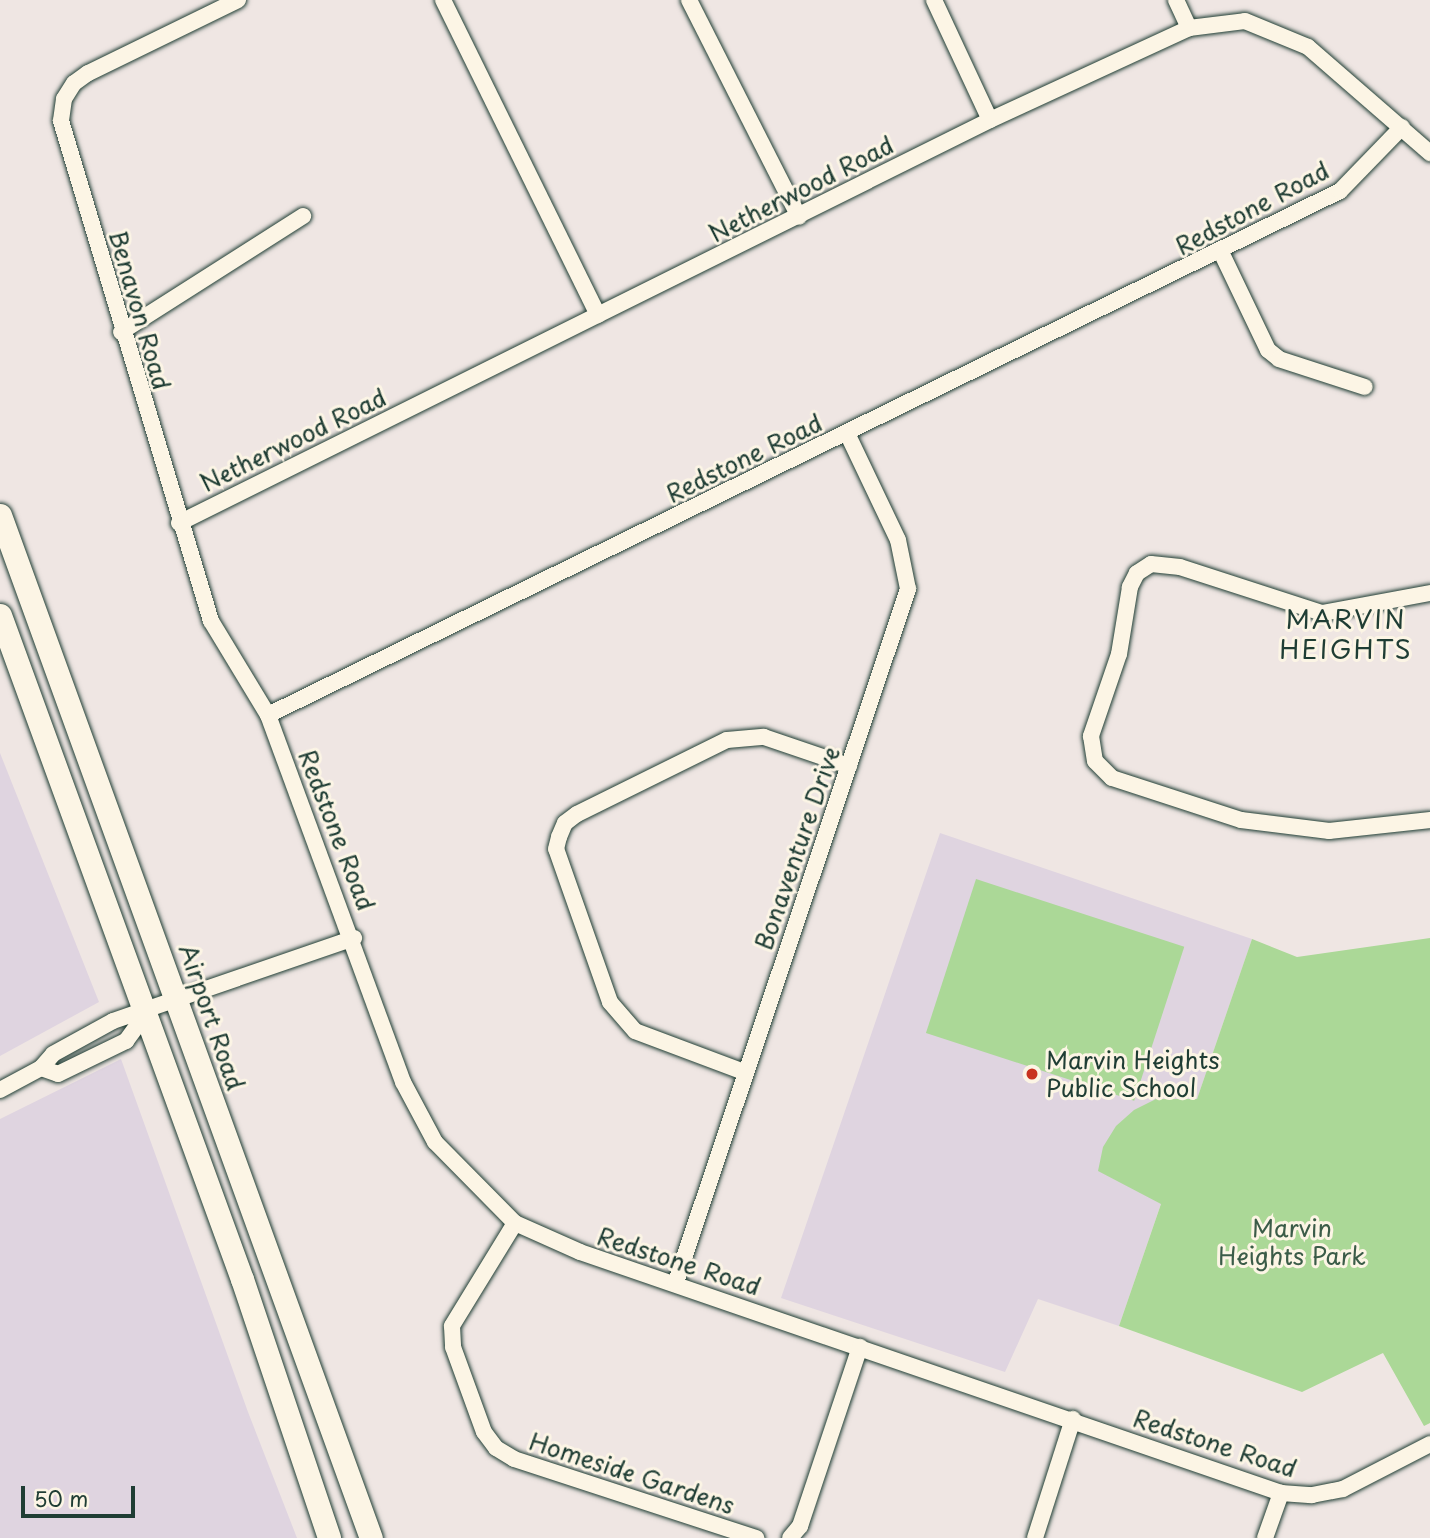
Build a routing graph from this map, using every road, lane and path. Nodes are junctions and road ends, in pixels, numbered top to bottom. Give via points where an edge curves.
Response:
1 (238, 0) edge
2 (443, 0) edge
3 (689, 0) edge
4 (934, 0) edge
5 (1176, 0) edge
6 (1189, 28) junction
7 (990, 120) junction
8 (1402, 127) junction
9 (1430, 153) edge
10 (303, 216) dead end
11 (799, 217) junction
12 (1221, 252) junction
13 (598, 315) junction
14 (121, 332) junction
15 (1365, 387) dead end
16 (847, 433) junction
17 (0, 516) edge
18 (179, 523) junction
19 (1430, 593) edge
20 (0, 615) edge
21 (55, 663) junction
22 (23, 678) junction
23 (268, 715) junction
24 (849, 766) junction
25 (1430, 820) edge
26 (354, 938) junction
27 (178, 997) junction
28 (146, 1013) junction
29 (41, 1068) junction
30 (744, 1072) junction
31 (0, 1090) edge
32 (516, 1223) junction
33 (676, 1282) junction
34 (860, 1347) junction
35 (327, 1419) junction
36 (1073, 1419) junction
37 (292, 1434) junction
38 (1430, 1444) edge
39 (1281, 1493) junction
40 (329, 1538) edge
41 (371, 1538) edge
42 (756, 1538) edge
43 (790, 1538) edge
44 (1035, 1538) edge
45 (1265, 1538) edge

1 - 14 street, Benavon Road via 89,73 74,83 64,99 61,121
2 - 13 street
3 - 11 street
4 - 7 street
5 - 6 street
6 - 7 street, Netherwood Road
6 - 8 street, Netherwood Road via 1245,22 1280,33 1314,51
7 - 11 street, Netherwood Road
8 - 9 street, Netherwood Road
8 - 12 street, Redstone Road via 1340,191
10 - 14 street
11 - 13 street, Netherwood Road
12 - 15 street via 1268,350 1279,359
12 - 16 street, Redstone Road
13 - 18 street, Netherwood Road
14 - 18 street, Benavon Road
16 - 23 street, Redstone Road
16 - 24 street, Bonaventure Drive via 898,540 908,589
17 - 21 main road, Airport Road
18 - 23 street, Benavon Road via 211,621
19 - 25 street via 1322,614 1180,567 1151,564 1137,573 1130,587 1119,654 1091,736 1095,761 1112,778 1241,820 1329,831
20 - 22 main road
21 - 22 main road
21 - 27 main road, Airport Road
22 - 28 main road
23 - 26 street, Redstone Road
24 - 30 street, Bonaventure Drive
24 - 30 street via 764,737 727,740 577,814 559,837 556,849 617,1010 635,1031
26 - 27 street
26 - 32 street, Redstone Road via 414,1110 459,1171
27 - 28 street
27 - 35 main road, Airport Road
28 - 29 street via 113,1021 53,1054
28 - 29 street via 126,1041 58,1074
28 - 37 main road via 242,1279
29 - 31 street
30 - 33 street, Bonaventure Drive
32 - 33 street, Redstone Road via 580,1252
32 - 42 street, Homeside Gardens via 452,1326 453,1347 484,1432 496,1448 514,1459
33 - 34 street, Redstone Road
34 - 36 street, Redstone Road
34 - 43 street via 800,1526
35 - 37 main road
35 - 41 main road, Airport Road
36 - 39 street, Redstone Road
36 - 44 street
37 - 40 main road
38 - 39 street, Redstone Road via 1343,1489 1312,1495
39 - 45 street

